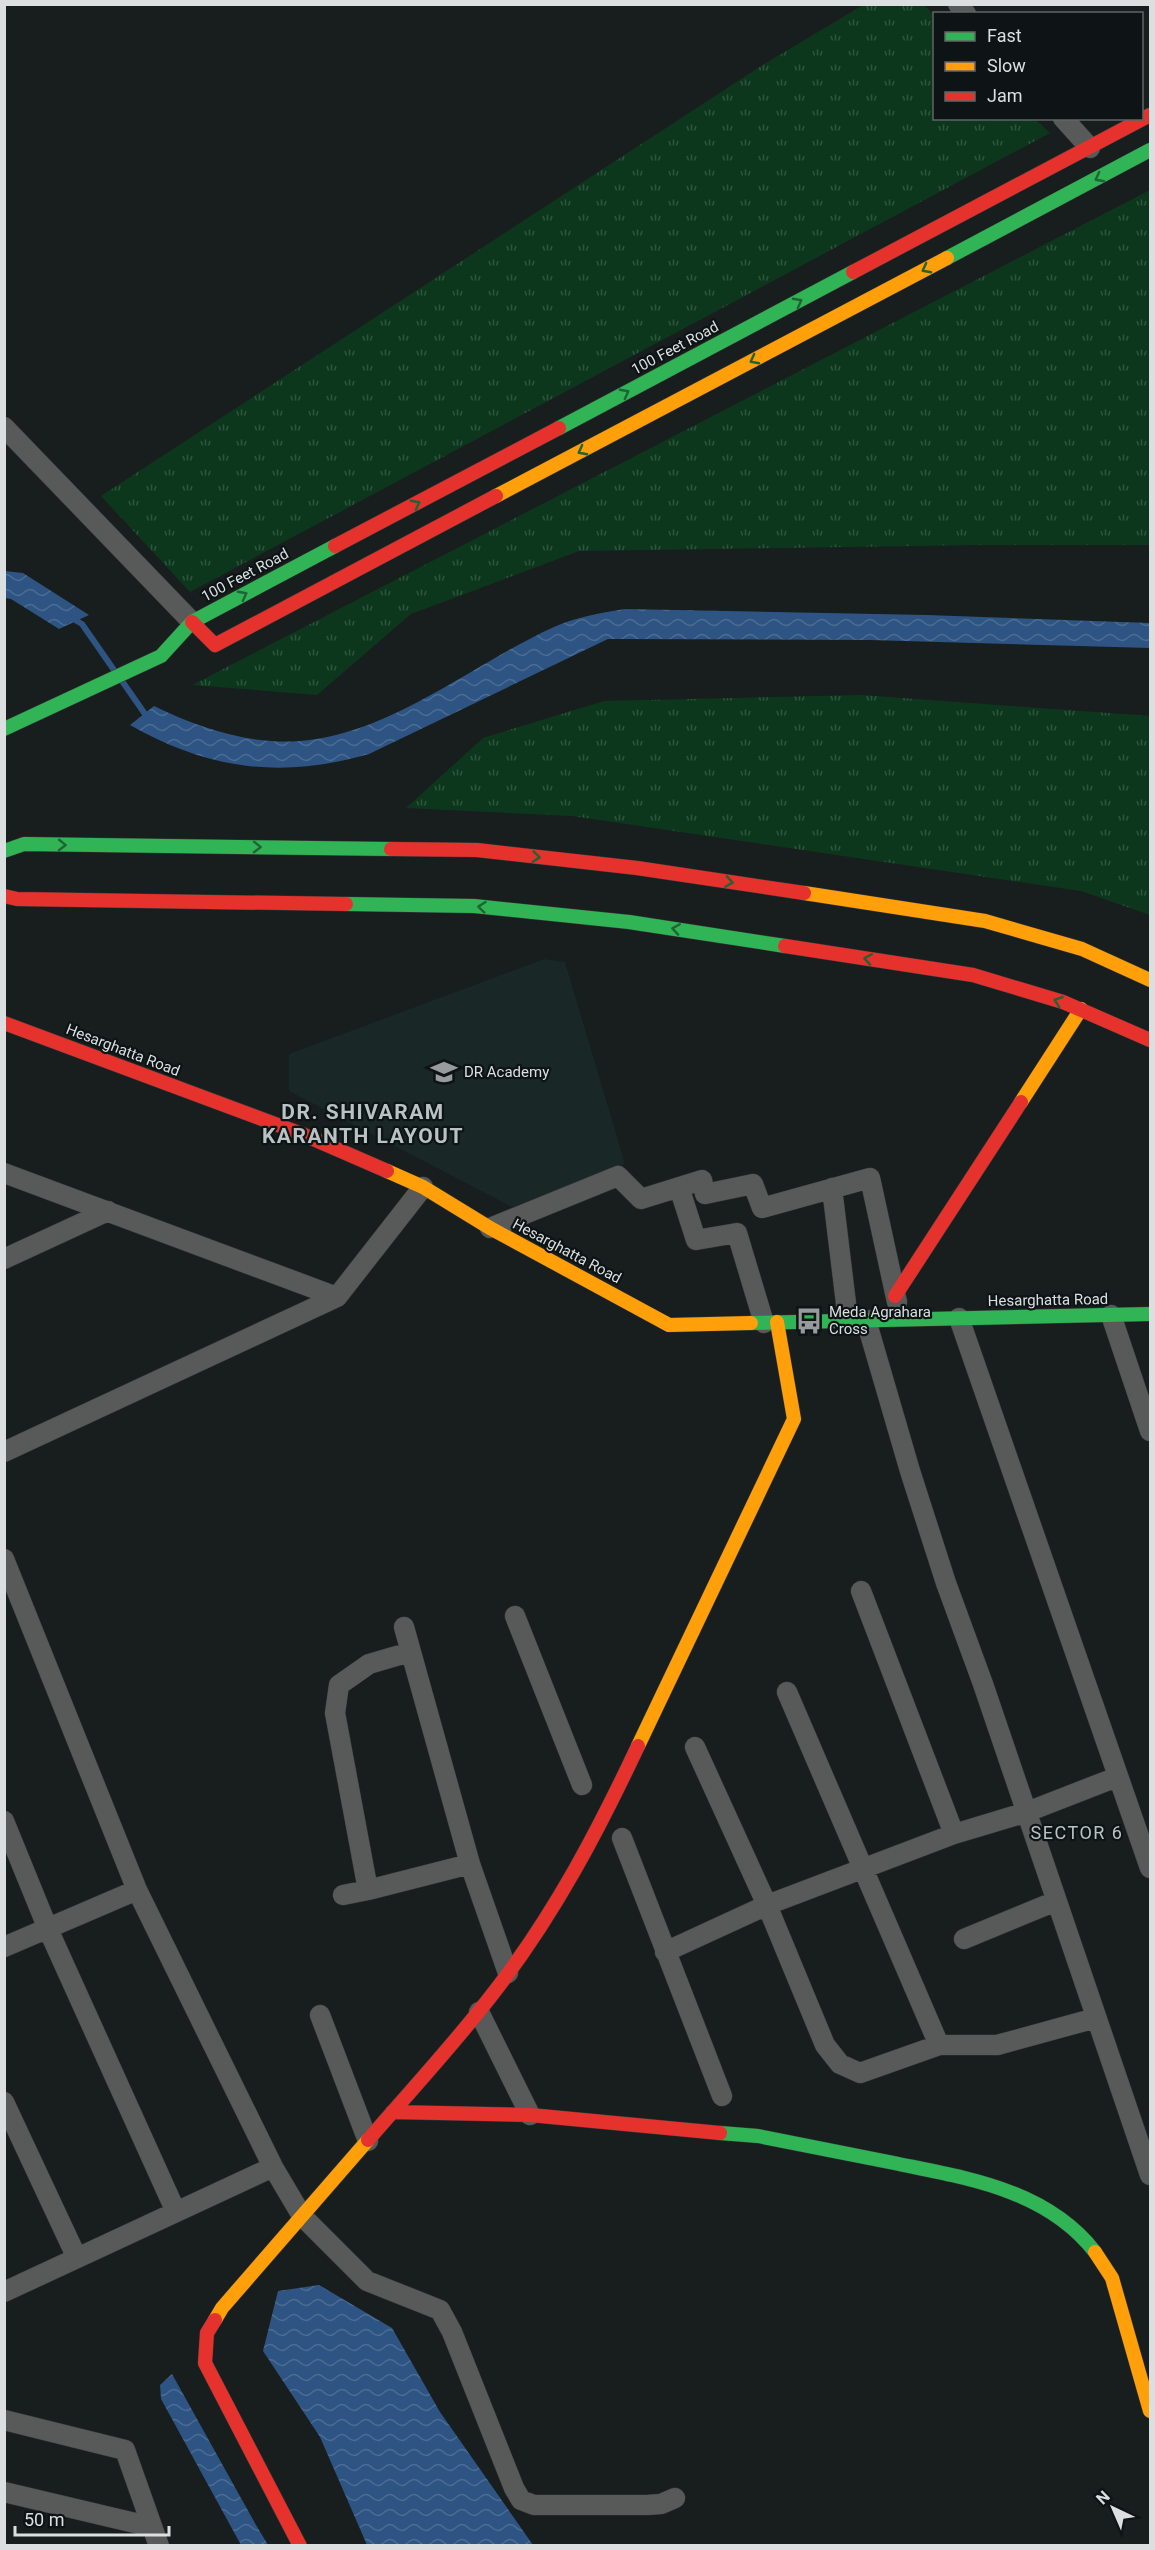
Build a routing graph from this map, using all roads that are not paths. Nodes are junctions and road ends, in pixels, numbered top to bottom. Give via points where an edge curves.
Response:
1 (1065, 120) edge
2 (1142, 120) edge
3 (1090, 148) junction
4 (1150, 150) edge
5 (4, 427) edge
6 (192, 622) junction
7 (4, 729) edge
8 (4, 851) edge
9 (4, 896) edge
10 (1150, 980) edge
11 (1081, 1009) junction
12 (4, 1023) edge
13 (1150, 1040) edge
14 (4, 1173) edge
15 (679, 1187) junction
16 (423, 1188) junction
17 (832, 1188) junction
18 (108, 1211) junction
19 (490, 1228) junction
20 (4, 1259) edge
21 (896, 1296) junction
22 (337, 1297) junction
23 (1150, 1314) edge
24 (1111, 1315) junction
25 (959, 1318) junction
26 (900, 1319) junction
27 (848, 1320) junction
28 (871, 1320) junction
29 (771, 1322) junction
30 (1150, 1431) edge
31 (4, 1452) edge
32 (4, 1559) edge
33 (861, 1591) dead end
34 (515, 1616) dead end
35 (404, 1628) dead end
36 (410, 1652) junction
37 (787, 1692) dead end
38 (695, 1747) dead end
39 (1117, 1777) junction
40 (582, 1785) dead end
41 (1026, 1812) junction
42 (4, 1821) edge
43 (954, 1834) junction
44 (622, 1838) dead end
45 (470, 1864) junction
46 (864, 1868) junction
47 (1150, 1868) edge
48 (137, 1890) junction
49 (368, 1890) junction
50 (343, 1895) dead end
51 (1056, 1901) junction
52 (767, 1905) junction
53 (48, 1929) junction
54 (964, 1939) dead end
55 (4, 1947) edge
56 (665, 1952) junction
57 (508, 1973) junction
58 (479, 2012) junction
59 (320, 2015) dead end
60 (1096, 2018) junction
61 (939, 2045) junction
62 (722, 2096) dead end
63 (4, 2102) edge
64 (392, 2112) junction
65 (530, 2115) junction
66 (368, 2140) junction
67 (273, 2167) junction
68 (1150, 2175) edge
69 (176, 2212) junction
70 (302, 2216) junction
71 (76, 2258) junction
72 (4, 2292) edge
73 (1143, 2356) edge
74 (1150, 2411) edge
75 (4, 2420) edge
76 (4, 2492) edge
77 (675, 2498) dead end
78 (156, 2536) edge
79 (300, 2546) edge

1 - 3 street
2 - 3 main road, 100 Feet Road
6 -> 3 main road, 100 Feet Road
4 -> 6 main road via 215,645
5 - 6 street
6 - 7 main road, 100 Feet Road via 161,656
8 -> 10 main road via 24,844 477,850 637,867 985,921 1082,950
11 -> 9 main road via 973,975 629,922 485,907 29,900
11 - 13 main road
11 - 21 main road
12 - 16 main road, Hesarghatta Road via 302,1134
14 - 18 street
15 - 17 street via 702,1180 705,1194 753,1184 762,1208
15 - 19 street via 641,1199 618,1176
15 - 29 street via 696,1240 737,1233
16 - 19 main road, Hesarghatta Road
16 - 22 street
17 - 21 street via 870,1178
17 - 27 street
18 - 20 street
18 - 22 street
19 - 29 main road, Hesarghatta Road via 669,1325
21 - 26 street
22 - 31 street
23 - 24 main road, Hesarghatta Road
24 - 25 main road, Hesarghatta Road
24 - 30 street
25 - 26 main road, Hesarghatta Road
25 - 39 street
26 - 28 main road, Hesarghatta Road
27 - 28 main road, Hesarghatta Road
27 - 29 main road, Hesarghatta Road
28 - 41 street via 868,1327 910,1471
29 - 57 main road via 794,1419 597,1835
32 - 48 street
33 - 43 street
34 - 40 street
35 - 36 street
36 - 45 street
36 - 49 street via 369,1664 339,1685 335,1713
37 - 46 street
38 - 52 street
39 - 41 street
39 - 47 street
41 - 43 street
41 - 51 street
42 - 53 street
43 - 46 street
44 - 56 street
45 - 49 street
45 - 57 street
46 - 52 street
46 - 61 street
48 - 53 street
48 - 67 street
49 - 50 street
51 - 54 street
51 - 60 street
52 - 56 street
52 - 61 street via 825,2045 840,2064 860,2073
53 - 55 street
53 - 69 street
56 - 62 street
57 - 58 main road
58 - 64 main road
58 - 65 street
59 - 66 street
60 - 61 street via 997,2045
60 - 68 street
63 - 71 street
64 - 65 main road
64 - 66 main road
65 - 73 main road via 758,2136 1004,2187 1062,2220 1097,2256 1111,2277
66 - 70 main road
67 - 69 street
67 - 70 street
69 - 71 street
70 - 77 street via 367,2281 440,2310 521,2500 534,2505 647,2505
70 - 79 main road via 216,2316 207,2333 204,2353 205,2363
71 - 72 street
73 - 74 main road
75 - 78 street via 125,2450
76 - 78 street

